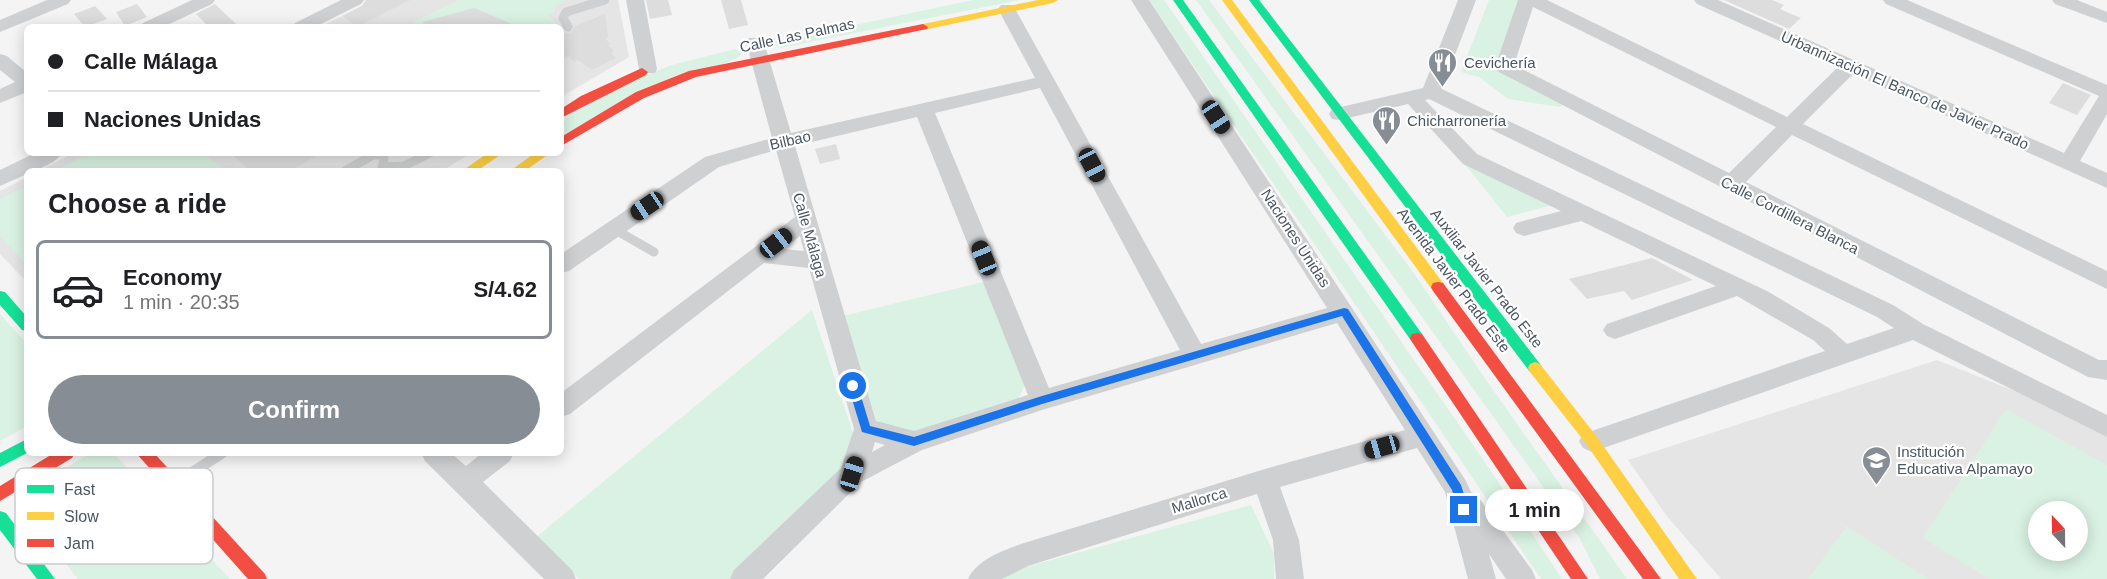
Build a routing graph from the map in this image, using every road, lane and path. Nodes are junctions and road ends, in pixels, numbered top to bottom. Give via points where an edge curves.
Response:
1 (62, 0) edge
2 (206, 0) edge
3 (355, 0) edge
4 (604, 0) edge
5 (635, 0) edge
6 (1053, 0) edge
7 (1140, 0) edge
8 (1178, 0) edge
9 (1227, 0) edge
10 (1254, 0) edge
11 (1467, 0) edge
12 (1527, 0) edge
13 (1533, 0) edge
14 (1892, 0) edge
15 (2061, 0) edge
16 (1707, 1) edge
17 (1007, 9) junction
18 (2107, 18) edge
19 (155, 24) edge
20 (308, 24) edge
21 (0, 27) edge
22 (568, 27) dead end
23 (756, 46) junction
24 (1271, 59) junction
25 (0, 60) edge
26 (1850, 66) junction
27 (653, 67) joint
28 (24, 81) edge
29 (1046, 81) junction
30 (24, 85) edge
31 (1318, 85) junction
32 (2107, 92) edge
33 (1422, 95) junction
34 (0, 97) edge
35 (2107, 98) edge
36 (924, 111) junction
37 (564, 112) edge
38 (1339, 114) junction
39 (1788, 126) junction
40 (564, 140) edge
41 (783, 142) junction
42 (1339, 153) junction
43 (46, 156) edge
44 (371, 156) edge
45 (424, 156) edge
46 (492, 156) edge
47 (539, 156) edge
48 (2068, 163) junction
49 (350, 168) edge
50 (389, 168) edge
51 (473, 168) edge
52 (521, 168) edge
53 (0, 179) edge
54 (2107, 181) edge
55 (1730, 184) junction
56 (1583, 213) junction
57 (806, 220) junction
58 (1524, 228) dead end
59 (614, 229) junction
60 (654, 252) dead end
61 (761, 255) junction
62 (818, 261) junction
63 (564, 263) edge
64 (2107, 281) edge
65 (1738, 287) junction
66 (0, 296) edge
67 (1344, 312) junction
68 (24, 323) edge
69 (1615, 330) dead end
70 (1915, 330) junction
71 (1194, 354) junction
72 (1844, 355) junction
73 (2107, 369) edge
74 (1042, 400) junction
75 (564, 405) edge
76 (2107, 427) edge
77 (866, 429) junction
78 (1423, 436) junction
79 (1592, 441) junction
80 (914, 442) junction
81 (24, 447) edge
82 (63, 456) edge
83 (147, 456) edge
84 (217, 456) edge
85 (437, 456) edge
86 (497, 456) edge
87 (0, 461) edge
88 (43, 468) edge
89 (158, 468) edge
90 (199, 468) edge
91 (852, 474) junction
92 (1264, 480) junction
93 (465, 481) junction
94 (15, 485) edge
95 (1457, 489) junction
96 (0, 494) edge
97 (0, 518) edge
98 (213, 529) edge
99 (15, 537) edge
100 (1631, 547) junction
101 (35, 564) edge
102 (47, 579) edge
103 (259, 579) edge
104 (562, 579) edge
105 (744, 579) edge
106 (982, 579) edge
107 (1290, 579) edge
108 (1482, 579) edge
109 (1522, 579) edge
110 (1580, 579) edge
111 (1653, 579) edge
112 (1669, 579) edge
113 (1689, 579) edge

1 - 21 street
2 - 19 street
3 - 20 street
4 - 22 lane via 566,12 563,18
5 - 27 street
6 - 17 main road, Calle Las Palmas
7 - 67 street, Naciones Unidas
8 - 110 main road via 1441,370
9 - 24 main road, Avenida Javier Prado Este
10 - 31 main road, Auxiliar Javier Prado Este
11 - 33 street
12 - 55 street, Calle Cordillera Blanca via 1504,67
13 - 39 street
14 - 32 street
15 - 18 street
16 - 26 street, Urbannización El Banco de Javier Prado
17 - 23 main road, Calle Las Palmas
17 - 29 street
23 - 40 main road, Calle Las Palmas via 620,106
23 - 41 street, Calle Málaga
24 - 31 main road
24 - 42 main road, Avenida Javier Prado Este
25 - 28 street
26 - 39 street
26 - 48 street, Urbannización El Banco de Javier Prado
27 - 37 main road
29 - 36 street, Bilbao
29 - 71 street
30 - 34 street
31 - 38 main road, Auxiliar Javier Prado Este
33 - 38 street
33 - 56 street via 1429,117 1470,159
33 - 70 street via 1885,311
35 - 48 street
36 - 41 street, Bilbao
36 - 74 street
38 - 42 main road
38 - 79 main road, Auxiliar Javier Prado Este
39 - 55 street
39 - 64 street
41 - 57 street, Calle Málaga
41 - 59 street, Bilbao via 712,162
42 - 100 main road, Avenida Javier Prado Este
43 - 53 street
44 - 49 lane
45 - 50 lane
46 - 51 main road
47 - 52 main road
48 - 54 street, Urbannización El Banco de Javier Prado
55 - 73 street, Calle Cordillera Blanca via 2096,370
56 - 58 street
56 - 65 street
57 - 61 street
57 - 62 street, Calle Málaga
59 - 60 lane
59 - 63 street, Bilbao
61 - 62 street
61 - 75 street
62 - 77 street, Calle Málaga
65 - 69 street
65 - 72 street via 1821,334
66 - 68 main road
67 - 71 street
67 - 78 street, Naciones Unidas
70 - 72 street
70 - 76 street
71 - 74 street
72 - 79 street
74 - 80 street
77 - 80 street
77 - 91 street
78 - 92 street, Mallorca
78 - 95 street, Naciones Unidas
79 - 113 main road, Auxiliar Javier Prado Este
80 - 91 street
81 - 87 main road
82 - 88 main road
83 - 89 main road
84 - 90 lane
85 - 93 street
86 - 93 street
91 - 105 street
92 - 106 street, Mallorca via 1021,556
92 - 107 street via 1286,540
93 - 104 street
94 - 96 main road
95 - 108 street, Naciones Unidas
95 - 109 street
97 - 99 main road
98 - 103 main road
100 - 111 main road, Avenida Javier Prado Este
100 - 112 main road
101 - 102 main road

